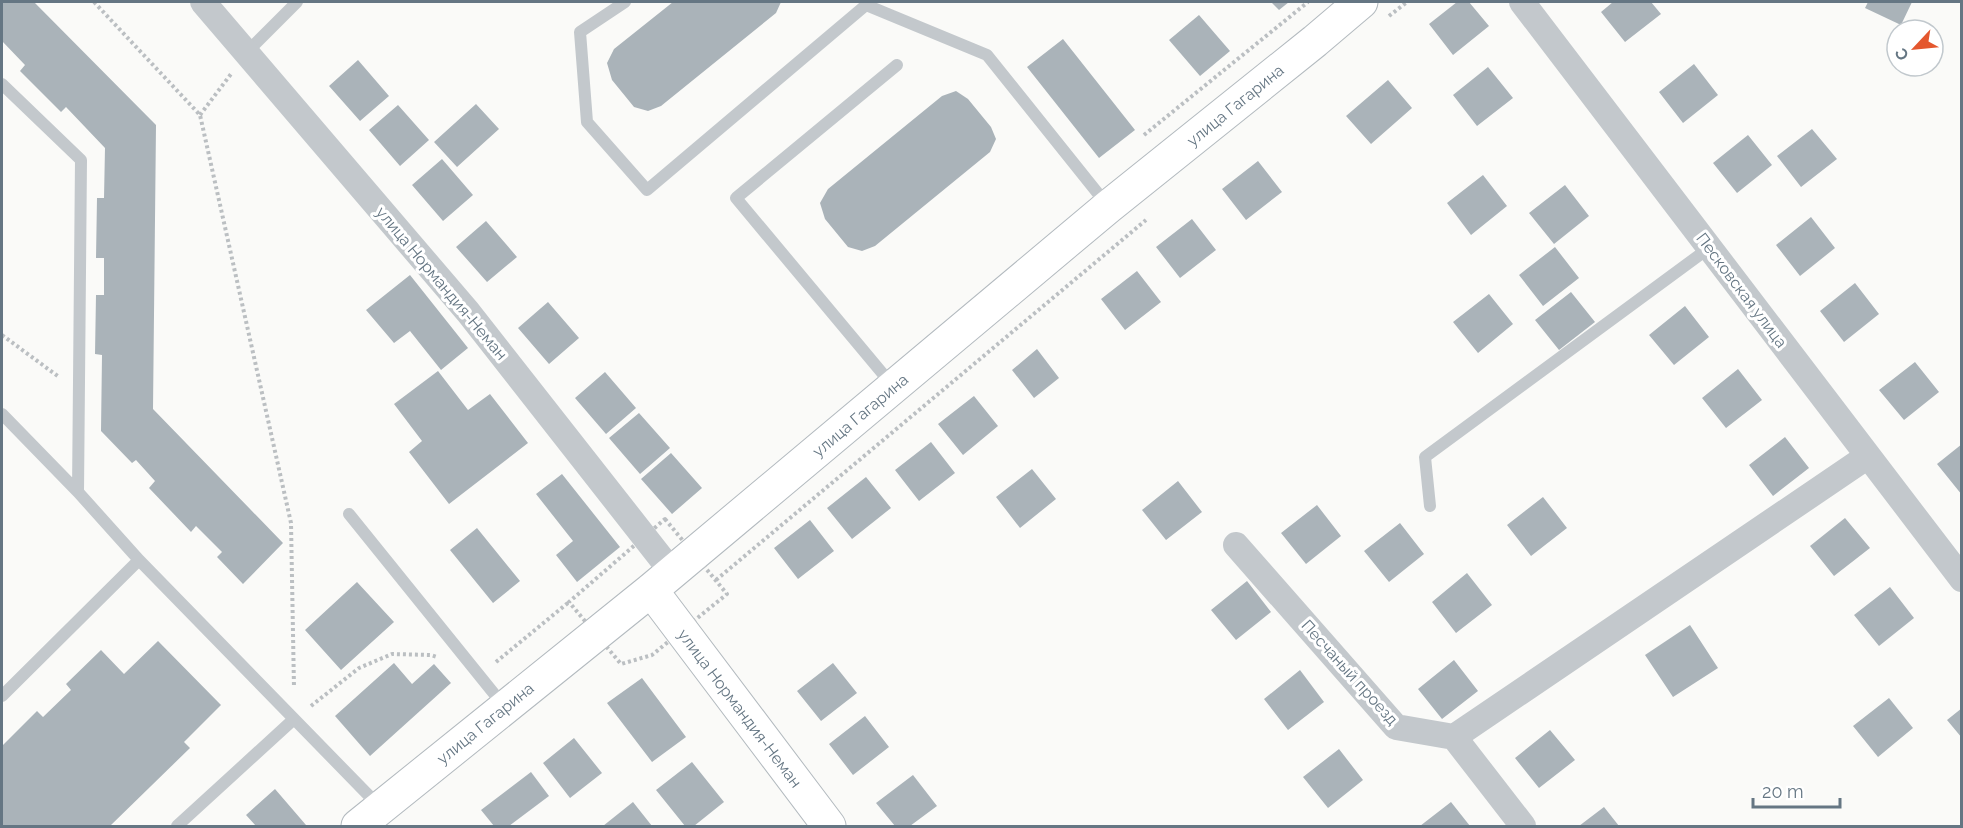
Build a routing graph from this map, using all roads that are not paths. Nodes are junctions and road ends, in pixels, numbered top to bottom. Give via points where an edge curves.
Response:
1 (203, 2) edge
2 (625, 2) edge
3 (1522, 2) edge
4 (292, 3) edge
5 (867, 3) edge
6 (1375, 9) edge
7 (247, 52) junction
8 (897, 65) dead end
9 (2, 84) edge
10 (1108, 207) junction
11 (1709, 248) junction
12 (893, 387) junction
13 (2, 414) edge
14 (1868, 456) junction
15 (78, 492) junction
16 (1430, 506) dead end
17 (349, 514) dead end
18 (1236, 545) dead end
19 (139, 560) junction
20 (1962, 579) edge
21 (661, 581) junction
22 (2, 696) edge
23 (505, 707) junction
24 (294, 719) junction
25 (1454, 737) junction
26 (369, 817) edge
27 (177, 826) edge
28 (830, 826) edge
29 (1523, 826) edge

1 - 7 street, улица Нормандия-Неман
2 - 5 lane via 579,32 587,122 647,190
3 - 11 street, Песковская улица
4 - 7 lane
5 - 10 lane via 987,55
6 - 10 main road, улица Гагарина via 1306,48
7 - 21 street, улица Нормандия-Неман via 468,312
8 - 12 lane via 736,198
9 - 15 lane via 81,160
10 - 12 main road, улица Гагарина
11 - 14 street, Песковская улица
11 - 16 lane via 1425,457
12 - 21 main road, улица Гагарина
13 - 15 lane
14 - 20 street, Песковская улица
14 - 25 street
15 - 19 lane
17 - 23 lane
18 - 25 street, Песчаный проезд via 1396,727
19 - 22 lane
19 - 24 lane
21 - 23 main road, улица Гагарина
21 - 28 main road, улица Нормандия-Неман
23 - 26 main road, улица Гагарина
24 - 26 lane
24 - 27 lane
25 - 29 street

